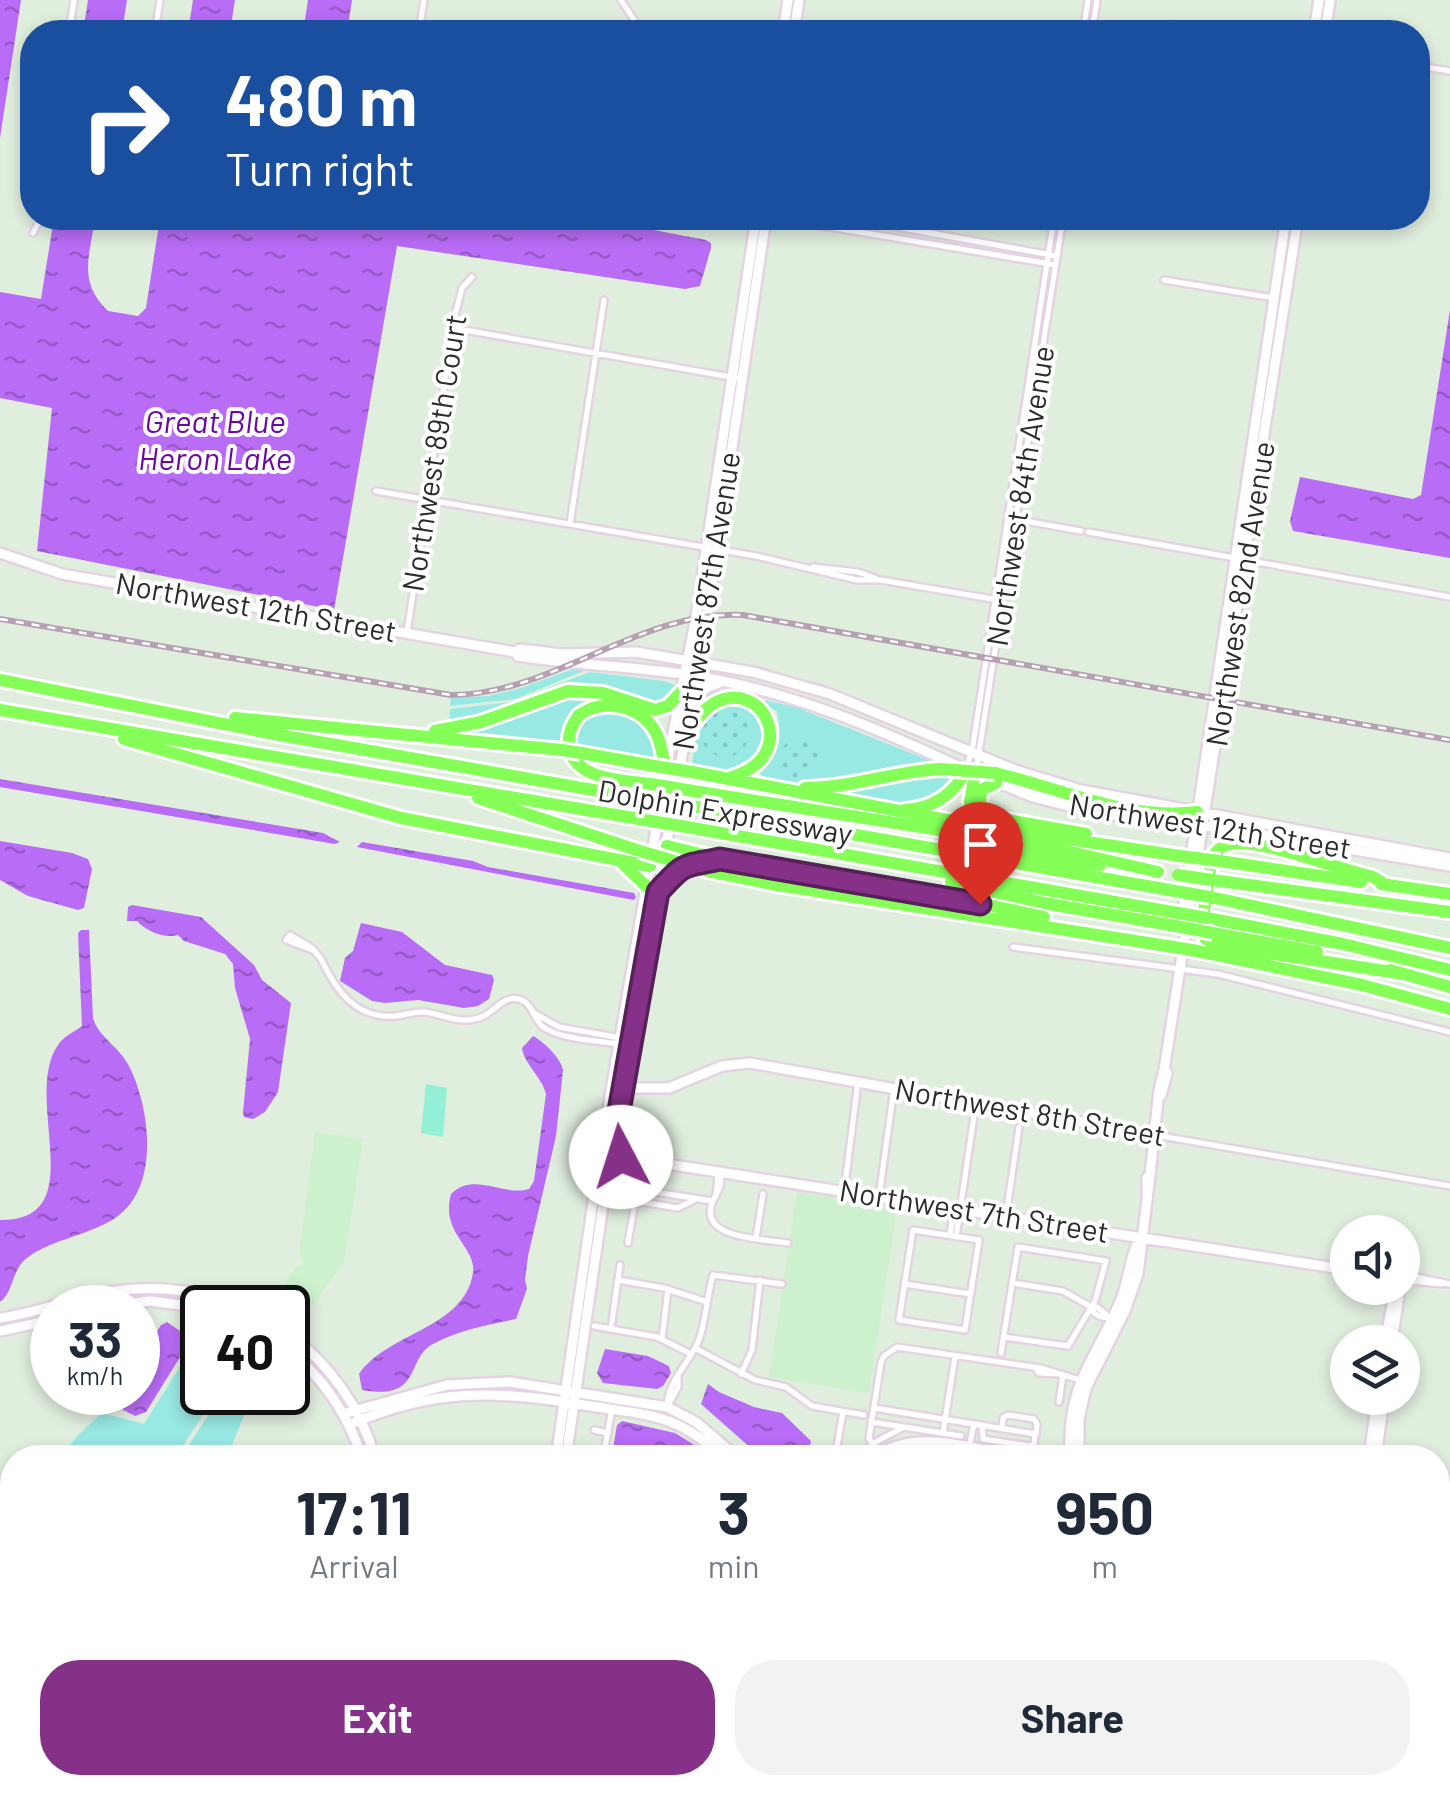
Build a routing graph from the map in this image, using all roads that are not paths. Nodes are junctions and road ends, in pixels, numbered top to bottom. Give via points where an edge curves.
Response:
1 (34, 230) edge
2 (755, 230) edge
3 (764, 230) edge
4 (856, 230) edge
5 (907, 230) edge
6 (1052, 230) edge
7 (1062, 230) edge
8 (1284, 230) edge
9 (1296, 230) edge
10 (33, 233) dead end
11 (1058, 256) junction
12 (1048, 259) junction
13 (1056, 265) junction
14 (472, 277) dead end
15 (1164, 280) dead end
16 (1287, 297) junction
17 (1274, 298) junction
18 (604, 300) dead end
19 (453, 328) junction
20 (596, 352) junction
21 (737, 378) junction
22 (1017, 460) junction
23 (1026, 461) junction
24 (376, 491) dead end
25 (427, 500) junction
26 (1008, 518) junction
27 (1017, 520) junction
28 (570, 524) junction
29 (711, 548) junction
30 (0, 553) edge
31 (1234, 558) junction
32 (1246, 560) junction
33 (1450, 596) edge
34 (996, 600) junction
35 (1004, 602) junction
36 (407, 633) junction
37 (515, 652) junction
38 (693, 662) junction
39 (691, 675) junction
40 (0, 680) edge
41 (726, 682) junction
42 (681, 692) junction
43 (108, 700) junction
44 (692, 703) junction
45 (855, 704) junction
46 (0, 710) edge
47 (848, 718) junction
48 (89, 726) junction
49 (376, 733) junction
50 (687, 733) junction
51 (976, 754) junction
52 (660, 766) junction
53 (971, 772) junction
54 (996, 778) junction
55 (726, 779) junction
56 (433, 783) junction
57 (778, 788) junction
58 (884, 809) junction
59 (845, 818) junction
60 (1200, 819) junction
61 (650, 824) junction
62 (996, 824) junction
63 (884, 840) junction
64 (666, 851) junction
65 (1450, 858) edge
66 (720, 859) junction
67 (877, 861) junction
68 (622, 863) junction
69 (650, 866) junction
70 (1450, 866) edge
71 (1158, 872) junction
72 (1386, 885) junction
73 (652, 889) junction
74 (1450, 894) edge
75 (946, 896) junction
76 (1048, 904) junction
77 (1450, 915) edge
78 (1171, 918) junction
79 (1119, 937) junction
80 (288, 938) dead end
81 (1013, 947) dead end
82 (1450, 948) edge
83 (1179, 968) junction
84 (1450, 970) edge
85 (1398, 973) junction
86 (1329, 978) junction
87 (1450, 987) edge
88 (1450, 1009) edge
89 (1450, 1018) edge
90 (1450, 1032) edge
91 (625, 1042) junction
92 (858, 1082) junction
93 (617, 1088) junction
94 (894, 1088) junction
95 (976, 1103) junction
96 (1020, 1126) dead end
97 (1155, 1134) junction
98 (606, 1155) junction
99 (720, 1172) junction
100 (616, 1186) dead end
101 (1450, 1186) edge
102 (636, 1190) junction
103 (844, 1192) junction
104 (763, 1194) dead end
105 (879, 1197) junction
106 (696, 1199) junction
107 (714, 1199) junction
108 (635, 1201) junction
109 (957, 1209) junction
110 (1006, 1216) junction
111 (953, 1236) junction
112 (756, 1238) junction
113 (1141, 1238) junction
114 (628, 1243) dead end
115 (788, 1243) dead end
116 (620, 1265) dead end
117 (1330, 1267) edge
118 (618, 1280) junction
119 (760, 1280) junction
120 (1420, 1280) edge
121 (1012, 1283) junction
122 (782, 1284) dead end
123 (904, 1284) junction
124 (1450, 1284) edge
125 (668, 1289) junction
126 (971, 1294) junction
127 (707, 1302) junction
128 (1091, 1307) junction
129 (30, 1312) edge
130 (0, 1318) edge
131 (1113, 1319) junction
132 (586, 1322) junction
133 (30, 1325) edge
134 (611, 1329) junction
135 (0, 1331) edge
136 (1004, 1337) junction
137 (662, 1339) junction
138 (692, 1351) junction
139 (312, 1353) edge
140 (1001, 1353) dead end
141 (955, 1357) junction
142 (310, 1362) edge
143 (322, 1363) junction
144 (310, 1372) edge
145 (740, 1374) junction
146 (1062, 1374) junction
147 (1080, 1380) junction
148 (492, 1381) junction
149 (495, 1392) junction
150 (570, 1397) junction
151 (646, 1402) junction
152 (1059, 1402) dead end
153 (667, 1406) junction
154 (874, 1408) junction
155 (355, 1409) junction
156 (612, 1409) junction
157 (843, 1412) junction
158 (343, 1414) junction
159 (864, 1415) dead end
160 (1378, 1415) edge
161 (663, 1418) junction
162 (945, 1419) junction
163 (360, 1420) junction
164 (872, 1422) junction
165 (971, 1423) junction
166 (349, 1425) junction
167 (982, 1425) junction
168 (904, 1427) junction
169 (1002, 1428) junction
170 (594, 1430) dead end
171 (608, 1433) junction
172 (943, 1433) junction
173 (1036, 1434) junction
174 (961, 1436) dead end
175 (357, 1445) edge
176 (370, 1445) edge
177 (559, 1445) edge
178 (567, 1445) edge
179 (606, 1445) edge
180 (710, 1445) edge
181 (723, 1445) edge
182 (838, 1445) edge
183 (872, 1445) edge
184 (887, 1445) edge
185 (902, 1445) edge
186 (932, 1445) edge
187 (969, 1445) edge
188 (1022, 1445) edge
189 (1032, 1445) edge
190 (1070, 1445) edge
191 (1079, 1445) edge
192 (1373, 1445) edge

1 - 10 street
2 - 21 street, Northwest 87th Avenue
3 - 21 street, Northwest 87th Avenue
4 - 12 street
5 - 12 street
6 - 12 street, Northwest 84th Avenue
7 - 11 street, Northwest 84th Avenue
8 - 17 street, Northwest 82nd Avenue
9 - 16 street, Northwest 82nd Avenue
11 - 12 street
11 - 13 street, Northwest 84th Avenue
12 - 13 street
12 - 22 street, Northwest 84th Avenue
13 - 23 street, Northwest 84th Avenue
14 - 19 street, Northwest 89th Court via 462,288
15 - 17 street
16 - 17 street
16 - 32 street, Northwest 82nd Avenue
17 - 31 street, Northwest 82nd Avenue
18 - 20 street
19 - 20 street
19 - 25 street, Northwest 89th Court
20 - 21 street
20 - 28 street
21 - 29 street, Northwest 87th Avenue
22 - 23 street
22 - 26 street, Northwest 84th Avenue
23 - 27 street, Northwest 84th Avenue
24 - 25 street
25 - 28 street
25 - 36 street, Northwest 89th Court
26 - 27 street
26 - 34 street, Northwest 84th Avenue
27 - 31 street
27 - 35 street, Northwest 84th Avenue
28 - 29 street
29 - 34 street via 856,580
29 - 38 street, Northwest 87th Avenue
30 - 36 street, Northwest 12th Street via 62,574
31 - 32 street
31 - 60 street, Northwest 82nd Avenue
32 - 33 street
32 - 60 street, Northwest 82nd Avenue
34 - 35 street
34 - 51 street, Northwest 84th Avenue
35 - 51 street, Northwest 84th Avenue
36 - 37 street, Northwest 12th Street
37 - 38 street, Northwest 12th Street via 628,652
37 - 39 street, Northwest 12th Street
38 - 39 street, Northwest 87th Avenue
38 - 45 street, Northwest 12th Street via 782,679
39 - 41 street, Northwest 12th Street
39 - 42 street, Northwest 87th Avenue
39 - 44 street, Northwest 87th Avenue
40 - 43 highway, Dolphin Expressway
41 - 44 street via 706,688
41 - 47 street, Northwest 12th Street
42 - 49 highway via 655,710 589,690 568,691 467,726
42 - 52 street, Northwest 87th Avenue
43 - 49 highway
43 - 63 highway, Dolphin Expressway, bridge
44 - 50 street, Northwest 87th Avenue
45 - 47 street
45 - 51 street, Northwest 12th Street
46 - 48 highway, Dolphin Expressway
47 - 53 street, Northwest 12th Street
48 - 56 highway, Dolphin Expressway
48 - 68 highway via 401,818
49 - 52 highway, bridge
50 - 55 highway via 704,710 724,699 744,700 762,712 771,735 766,755 751,770
50 - 64 street, Northwest 87th Avenue
51 - 53 street, Northwest 84th Avenue
51 - 60 street, Northwest 12th Street via 1071,788
52 - 55 highway, bridge
52 - 59 highway, bridge via 657,734 639,714 620,706 579,716 569,738 571,754 592,774
52 - 61 street, Northwest 87th Avenue
53 - 54 street, Northwest 12th Street
53 - 58 highway via 931,804
53 - 62 highway via 971,805
54 - 57 highway, bridge via 941,769
54 - 60 highway
54 - 62 highway via 978,798
55 - 57 highway
56 - 61 highway, Dolphin Expressway
56 - 79 highway, bridge via 708,871
57 - 58 highway
58 - 62 highway
59 - 62 highway
59 - 71 highway via 1053,848
60 - 65 street, Northwest 12th Street
60 - 70 street, Northwest 12th Street
60 - 83 street, Northwest 82nd Avenue
61 - 64 street
61 - 67 highway, Dolphin Expressway, bridge
61 - 69 street, Northwest 87th Avenue
62 - 72 highway, bridge
63 - 71 highway
63 - 82 highway, Dolphin Expressway, bridge
64 - 66 highway
64 - 69 street
64 - 73 street, Northwest 87th Avenue
66 - 73 highway via 686,864
66 - 75 highway
67 - 76 highway
67 - 78 highway, Dolphin Expressway
68 - 69 highway
68 - 73 highway
69 - 73 street, Northwest 87th Avenue
71 - 77 highway, bridge
72 - 74 highway
72 - 85 highway via 1229,844 1212,857 1200,930 1216,945
73 - 91 street, Northwest 87th Avenue
75 - 76 highway
75 - 79 highway
76 - 78 highway
78 - 84 highway, Dolphin Expressway, bridge via 1207,918
78 - 85 highway, bridge
79 - 86 highway, bridge
80 - 91 street via 315,951 340,994 372,1014 422,1012 471,1020 512,998 555,1026
81 - 83 street
83 - 90 street
83 - 97 street, Northwest 82nd Avenue
85 - 87 highway
86 - 88 highway
86 - 89 highway
91 - 93 street, Northwest 87th Avenue
92 - 93 street, Northwest 8th Street via 745,1063 668,1088
92 - 94 street, Northwest 8th Street
92 - 103 street
93 - 98 street, Northwest 87th Avenue
94 - 95 street, Northwest 8th Street
94 - 105 street
95 - 97 street, Northwest 8th Street
95 - 109 street
96 - 110 street
97 - 101 street, Northwest 8th Street
97 - 113 street, Northwest 82nd Avenue
98 - 99 street, Northwest 7th Street
98 - 132 street, Northwest 87th Avenue
99 - 103 street, Northwest 7th Street
99 - 107 street
100 - 102 street
102 - 106 street
102 - 108 street
103 - 105 street, Northwest 7th Street
104 - 112 street
105 - 109 street, Northwest 7th Street
106 - 107 street
106 - 108 street via 678,1208
107 - 112 street via 711,1217 720,1230
108 - 114 street
109 - 110 street, Northwest 7th Street
109 - 111 street
110 - 113 street, Northwest 7th Street
111 - 123 street via 913,1230
111 - 126 street via 979,1240
112 - 115 street
113 - 117 street, Northwest 7th Street
113 - 131 street, Northwest 82nd Avenue
116 - 118 street
118 - 125 street
118 - 134 street
119 - 122 street
119 - 127 street via 715,1274
119 - 145 street via 752,1350
120 - 124 street
121 - 128 street via 1063,1291
121 - 128 street via 1018,1247 1106,1262
121 - 136 street
123 - 126 street
123 - 126 street via 899,1320 949,1328 965,1330
125 - 127 street
125 - 137 street
127 - 138 street
128 - 131 street
128 - 136 street via 1068,1346
129 - 130 street
131 - 147 street, Northwest 82nd Avenue
131 - 191 street, Northwest 82nd Avenue via 1084,1396
132 - 134 street
132 - 150 street, Northwest 87th Avenue
133 - 135 street
134 - 137 street
136 - 140 street
137 - 138 street
138 - 145 street
138 - 153 street
139 - 143 street
141 - 146 street
141 - 154 street via 895,1348 881,1360
141 - 162 street
142 - 143 street
143 - 155 street
144 - 158 street
145 - 157 street via 786,1387 812,1406
146 - 147 street
146 - 152 street
147 - 190 street, Northwest 82nd Avenue
148 - 149 street
148 - 150 street
148 - 155 street via 439,1386
149 - 150 street
149 - 163 street via 446,1397
150 - 151 street
150 - 156 street
150 - 177 street, Northwest 87th Avenue
150 - 178 street, Northwest 87th Avenue
151 - 153 street
151 - 156 street
153 - 161 street
153 - 181 street
154 - 162 street
154 - 164 street
155 - 158 street
155 - 163 street
156 - 161 street
156 - 171 street
157 - 159 street
157 - 182 street
158 - 166 street
160 - 192 street
161 - 180 street
162 - 165 street
162 - 172 street
163 - 166 street
163 - 176 street
164 - 168 street
164 - 183 street
165 - 167 street
165 - 187 street
166 - 175 street
167 - 169 street
167 - 188 street via 984,1440
168 - 172 street
168 - 184 street
169 - 173 street
169 - 173 street via 1006,1416 1021,1417 1036,1420
170 - 171 street
171 - 179 street
172 - 174 street
173 - 189 street
185 - 186 street

